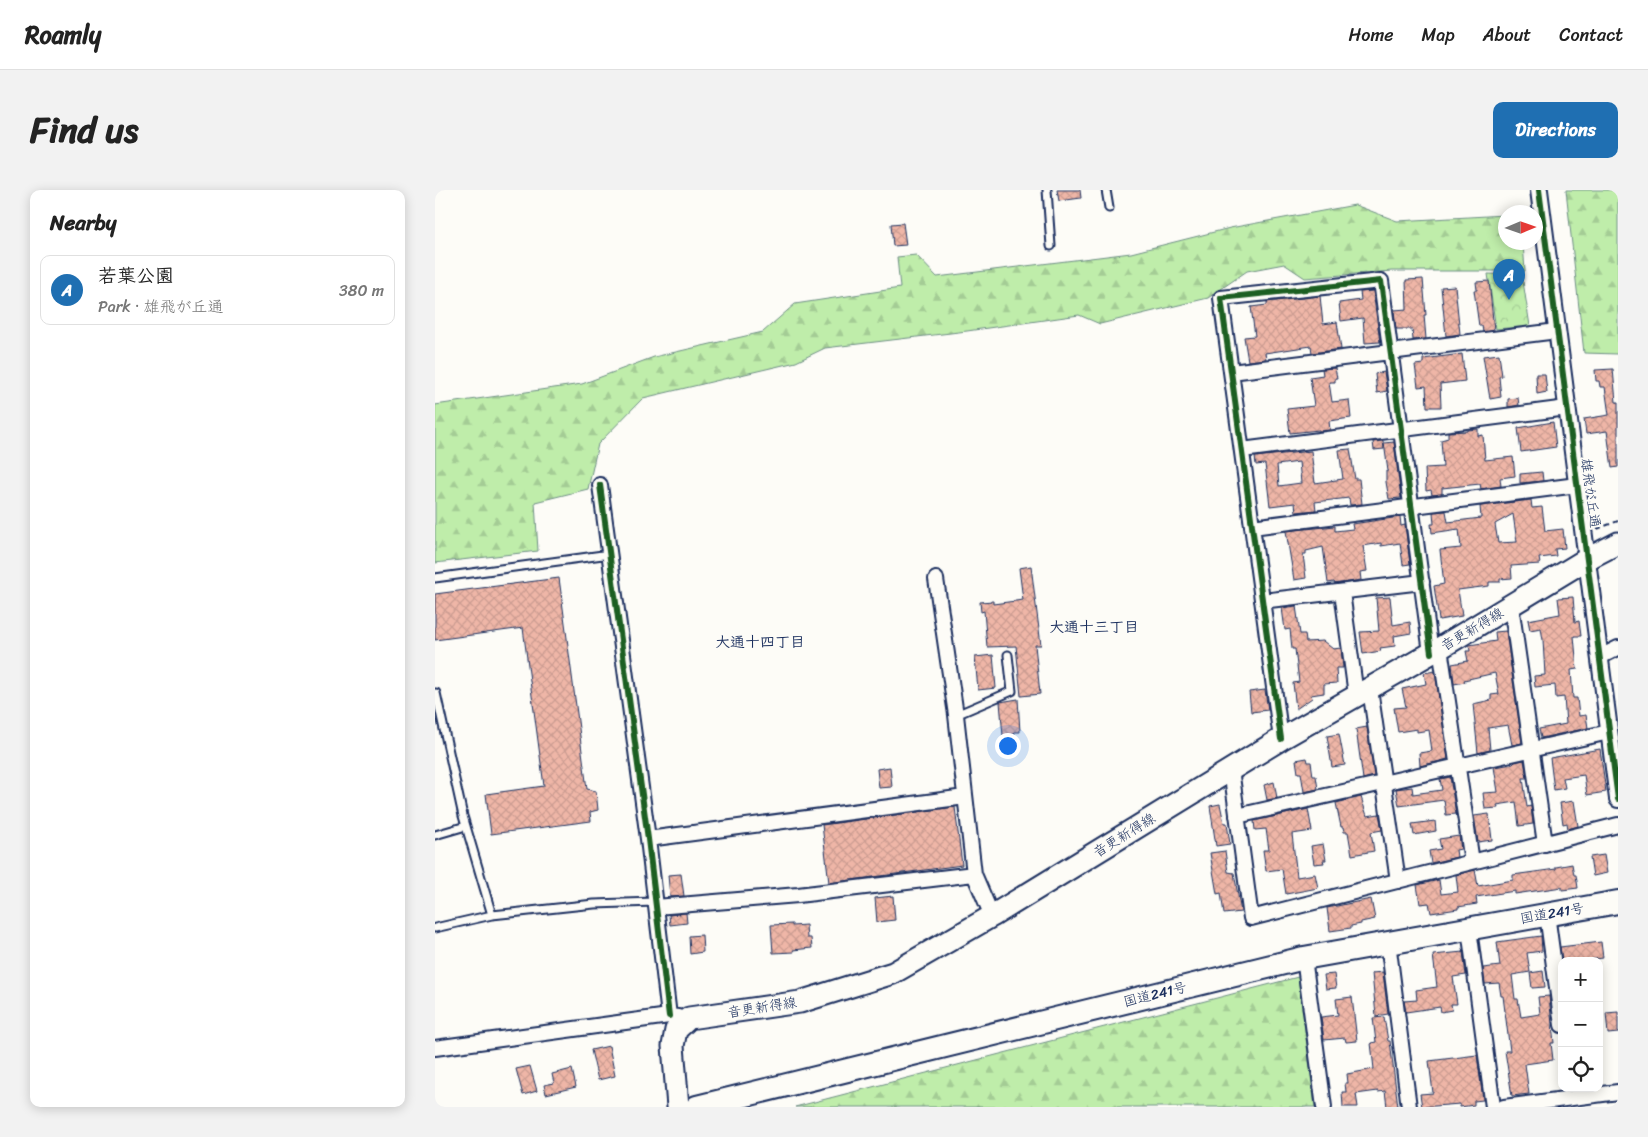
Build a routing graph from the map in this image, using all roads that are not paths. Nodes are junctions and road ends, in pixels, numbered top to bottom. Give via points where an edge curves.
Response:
1 (1047, 190) edge
2 (1107, 190) edge
3 (1539, 190) edge
4 (1109, 208) dead end
5 (1051, 246) dead end
6 (1557, 330) junction
7 (1391, 352) junction
8 (1231, 372) junction
9 (1567, 408) junction
10 (1401, 430) junction
11 (1242, 450) junction
12 (600, 484) dead end
13 (1577, 485) junction
14 (1412, 506) junction
15 (1252, 527) junction
16 (1618, 543) edge
17 (610, 554) junction
18 (1587, 560) junction
19 (435, 578) edge
20 (935, 579) dead end
21 (1422, 582) junction
22 (1342, 592) junction
23 (1262, 601) junction
24 (1511, 605) junction
25 (1618, 648) edge
26 (1436, 651) junction
27 (1009, 655) dead end
28 (1599, 657) junction
29 (1363, 692) junction
30 (435, 693) edge
31 (956, 715) junction
32 (1612, 737) edge
33 (1281, 739) junction
34 (1532, 750) junction
35 (1458, 766) junction
36 (1231, 770) junction
37 (1384, 783) junction
38 (965, 797) junction
39 (1618, 799) edge
40 (1237, 816) junction
41 (1618, 825) edge
42 (466, 826) junction
43 (435, 835) edge
44 (648, 839) junction
45 (1545, 844) junction
46 (1472, 862) junction
47 (974, 874) junction
48 (1398, 881) junction
49 (1618, 902) edge
50 (656, 904) junction
51 (1547, 914) junction
52 (492, 915) junction
53 (992, 916) junction
54 (435, 928) edge
55 (1469, 928) junction
56 (1388, 942) junction
57 (1304, 958) junction
58 (1559, 1002) edge
59 (679, 1017) junction
60 (435, 1048) edge
61 (1618, 1092) edge
62 (1571, 1098) edge
63 (678, 1107) edge
64 (697, 1107) edge
65 (1324, 1107) edge
66 (1409, 1107) edge
67 (1493, 1107) edge
68 (1504, 1107) edge

1 - 5 lane
2 - 4 lane
3 - 6 street, 雄飛が丘通
6 - 7 street
6 - 9 street, 雄飛が丘通
7 - 8 street
7 - 8 street via 1381,281 1221,298
7 - 10 street
8 - 11 street
9 - 10 street
9 - 13 street, 雄飛が丘通
10 - 11 street
10 - 14 street
11 - 15 street
12 - 17 street
13 - 14 street
13 - 18 street, 雄飛が丘通
14 - 15 street
14 - 21 street
15 - 23 street
16 - 18 main road, 音更新得線
17 - 19 lane
17 - 44 street
18 - 24 main road, 音更新得線
18 - 28 street, 雄飛が丘通
20 - 31 street
21 - 22 street
21 - 26 street
22 - 23 street
22 - 29 street
23 - 33 street
24 - 26 main road, 音更新得線
24 - 34 street
25 - 28 street
26 - 29 main road, 音更新得線
26 - 35 street
27 - 31 lane via 1012,691
28 - 32 street, 雄飛が丘通
29 - 33 main road, 音更新得線
29 - 37 street
30 - 42 lane
31 - 38 street
32 - 34 street
32 - 39 street, 雄飛が丘通
33 - 36 main road, 音更新得線
34 - 35 street
34 - 45 street
35 - 37 street
35 - 46 street
36 - 40 street
36 - 53 main road, 音更新得線
37 - 40 street
37 - 48 street
38 - 44 street
38 - 47 street
40 - 48 street via 1251,918
41 - 45 street
42 - 43 lane
42 - 52 lane
44 - 50 street
45 - 46 street
46 - 48 street
47 - 50 street via 798,894
47 - 53 street
49 - 51 highway, 国道241号
50 - 52 lane via 594,904
50 - 59 street
51 - 55 highway, 国道241号
51 - 58 street
52 - 54 lane
53 - 59 main road, 音更新得線 via 893,973 800,1002
55 - 56 highway, 国道241号
55 - 67 street
56 - 57 highway, 国道241号
56 - 66 street
57 - 64 highway, 国道241号
57 - 65 street
59 - 60 street
59 - 63 main road via 673,1046
61 - 62 street
62 - 68 street

